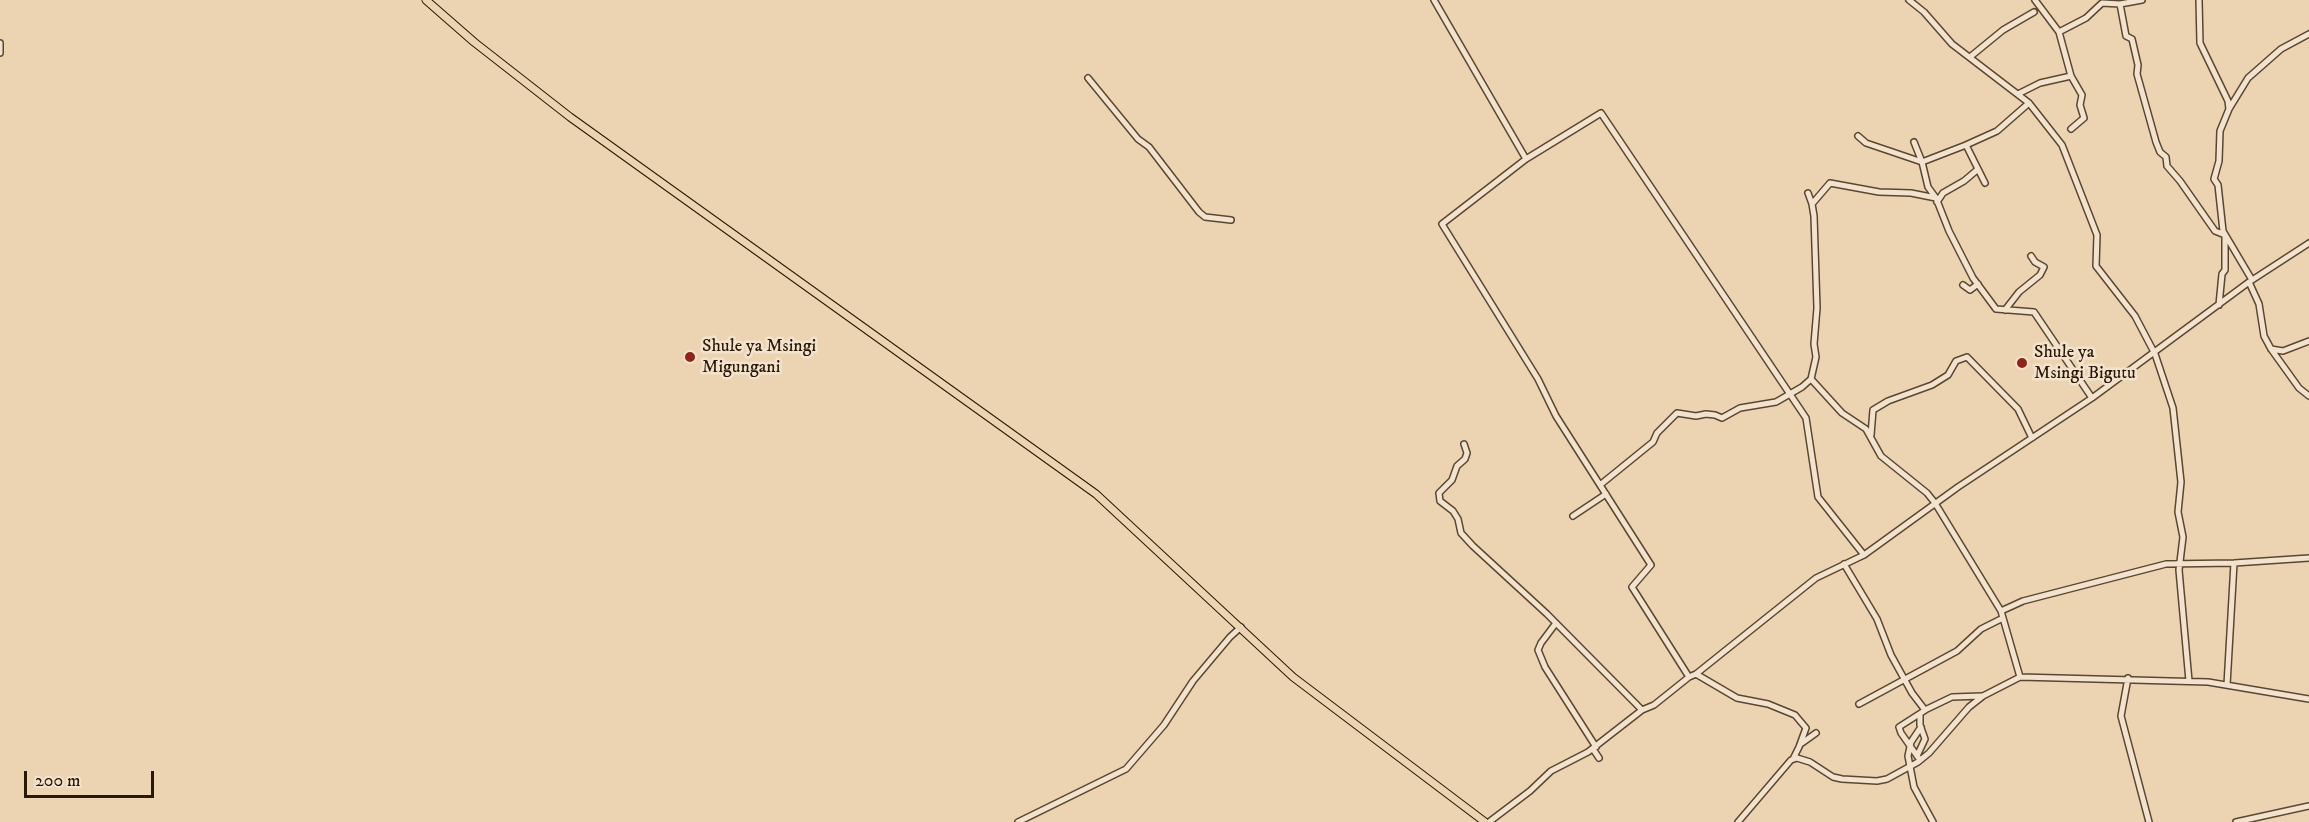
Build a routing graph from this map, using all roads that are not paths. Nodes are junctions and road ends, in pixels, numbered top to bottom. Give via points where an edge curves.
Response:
1 (426, 0) edge
2 (1434, 0) edge
3 (1909, 0) edge
4 (2036, 0) edge
5 (2142, 0) edge
6 (2199, 0) edge
7 (2120, 4) junction
8 (2034, 12) dead end
9 (2059, 32) junction
10 (2309, 34) edge
11 (0, 43) edge
12 (0, 53) edge
13 (1970, 57) junction
14 (2070, 76) junction
15 (1088, 78) dead end
16 (2018, 94) junction
17 (2030, 103) junction
18 (2229, 108) junction
19 (2071, 129) dead end
20 (1858, 136) dead end
21 (1914, 142) dead end
22 (1966, 145) junction
23 (1526, 159) junction
24 (1922, 162) junction
25 (1977, 170) junction
26 (1985, 183) dead end
27 (1808, 193) dead end
28 (1937, 200) junction
29 (1812, 204) junction
30 (1231, 220) dead end
31 (2225, 235) junction
32 (2309, 243) edge
33 (2031, 256) dead end
34 (2251, 281) junction
35 (1978, 284) junction
36 (1963, 285) dead end
37 (2219, 305) junction
38 (2004, 310) junction
39 (2309, 341) edge
40 (2271, 349) junction
41 (2155, 354) junction
42 (1811, 379) junction
43 (1790, 395) junction
44 (2309, 396) edge
45 (2092, 398) junction
46 (1870, 436) junction
47 (2032, 438) junction
48 (1464, 444) dead end
49 (1600, 485) junction
50 (1606, 494) junction
51 (1935, 503) junction
52 (1573, 516) dead end
53 (1864, 555) junction
54 (2309, 558) edge
55 (2234, 563) junction
56 (1844, 564) junction
57 (2180, 564) junction
58 (2001, 611) junction
59 (2004, 618) junction
60 (1556, 624) junction
61 (1241, 627) junction
62 (1696, 674) junction
63 (2020, 676) junction
64 (1689, 677) junction
65 (2128, 678) junction
66 (1904, 680) junction
67 (2189, 681) junction
68 (2227, 685) junction
69 (1983, 696) junction
70 (2309, 699) edge
71 (1859, 704) dead end
72 (1642, 710) junction
73 (1922, 712) junction
74 (1921, 727) junction
75 (1816, 733) dead end
76 (1801, 744) junction
77 (1911, 746) junction
78 (1595, 748) junction
79 (1599, 758) dead end
80 (1919, 758) junction
81 (1793, 759) junction
82 (1911, 766) junction
83 (2309, 806) edge
84 (1018, 822) edge
85 (1487, 822) edge
86 (1738, 822) edge
87 (1933, 822) edge
88 (2149, 822) edge
89 (2236, 822) edge

1 - 61 main road via 570,117 1096,494
2 - 23 street
3 - 13 street
4 - 9 street
5 - 7 street
6 - 18 street via 2200,43
7 - 9 street via 2102,3 2086,18
7 - 31 street via 2160,152 2215,231
8 - 13 street via 2003,30
9 - 14 street
10 - 18 street via 2281,49 2248,78
11 - 12 street
13 - 16 street
14 - 16 street via 2040,83
14 - 19 street via 2082,96 2084,118
15 - 30 street via 1199,212 1205,217
16 - 17 street
17 - 22 street via 1997,131
17 - 41 street via 2062,145 2097,235 2096,266 2135,316
18 - 31 street via 2220,131 2214,179
20 - 24 street via 1866,143
21 - 24 street
22 - 24 street
22 - 25 street
23 - 43 street via 1600,113
23 - 49 street via 1442,224
24 - 28 street via 1928,187
25 - 26 street
25 - 28 street
27 - 29 street
28 - 29 street via 1830,183
28 - 35 street
29 - 42 street via 1817,308 1816,357
31 - 34 street
31 - 37 street
32 - 34 street
33 - 38 street via 2044,267
34 - 37 street
34 - 40 street via 2264,336
35 - 36 street via 1970,290
35 - 38 street via 1996,309
37 - 41 street
38 - 45 street via 2034,312
39 - 40 street via 2283,351
40 - 44 street
41 - 45 street
41 - 57 street via 2173,408 2181,482
42 - 43 street
42 - 46 street
43 - 49 street via 1776,402 1740,408 1722,418 1677,413 1653,442
43 - 53 street via 1806,418 1818,497
45 - 47 street
46 - 47 street via 1873,410 1932,386 1948,375 1956,361 1967,357 2018,409
46 - 51 street via 1881,456
47 - 51 street
48 - 60 street via 1465,459 1442,488 1440,501 1453,511 1461,533 1473,546
49 - 50 street
50 - 52 street
50 - 64 street via 1651,565 1632,587
51 - 53 street
51 - 58 street
53 - 56 street
54 - 55 street
55 - 57 street
55 - 68 street
56 - 62 street via 1816,578
56 - 66 street via 1877,619
57 - 58 street via 2075,586
57 - 67 street
58 - 59 street
59 - 63 street
59 - 66 street via 1981,628 1957,651
60 - 72 street
60 - 78 street via 1538,650
61 - 84 street via 1192,681 1164,725 1126,769
61 - 85 main road via 1293,677
62 - 64 street
62 - 76 street via 1737,698 1796,715 1806,728
63 - 65 street
63 - 69 street
64 - 72 street
65 - 67 street
65 - 88 street via 2121,716
66 - 71 street
66 - 73 street
67 - 68 street
68 - 70 street
69 - 73 street via 1952,697
69 - 80 street
72 - 78 street
73 - 74 street
73 - 77 street via 1899,727
74 - 77 street
74 - 80 street via 1925,739
75 - 76 street
76 - 81 street
77 - 80 street
77 - 82 street
78 - 79 street
78 - 85 street via 1551,771
80 - 82 street
81 - 82 street via 1810,762 1833,777 1862,781 1887,779
81 - 86 street
82 - 87 street via 1914,787
83 - 89 street

